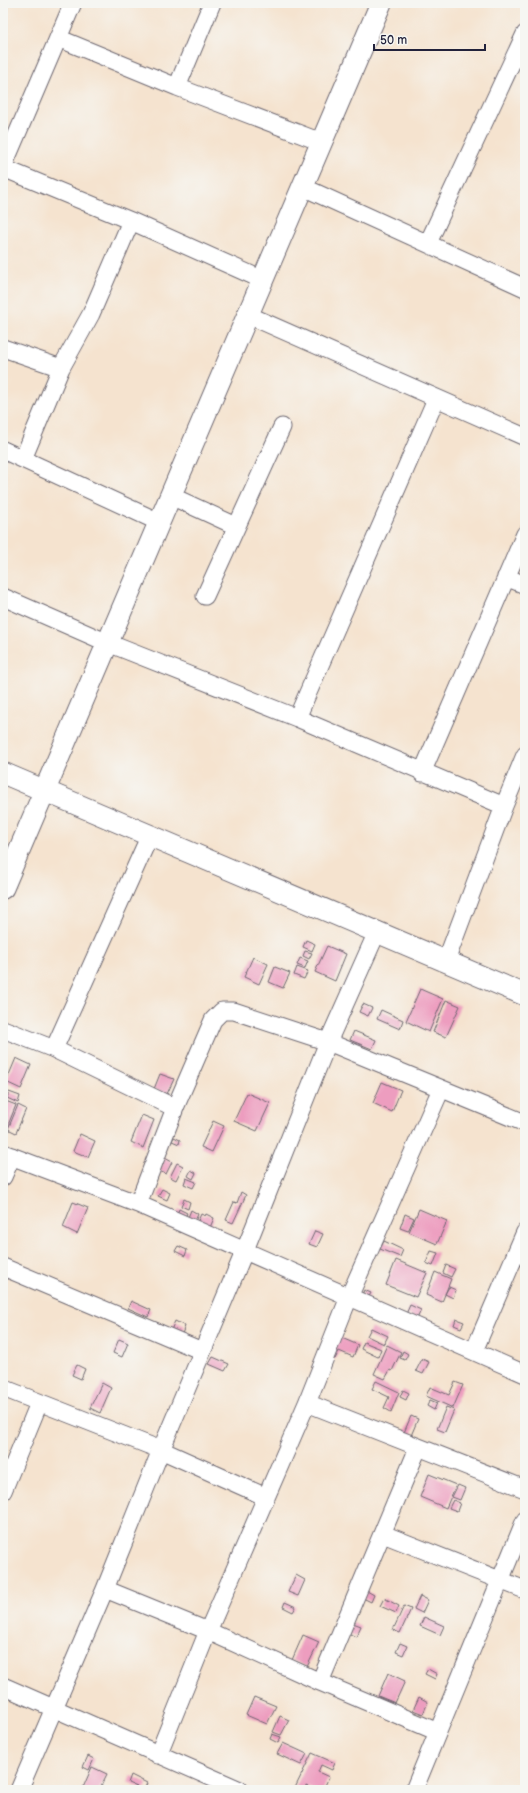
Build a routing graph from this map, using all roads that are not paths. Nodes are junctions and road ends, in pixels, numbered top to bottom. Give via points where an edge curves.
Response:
1 (73, 3) edge
2 (212, 3) edge
3 (381, 3) edge
4 (525, 34) edge
5 (58, 38) junction
6 (176, 87) junction
7 (322, 142) junction
8 (3, 167) edge
9 (302, 187) junction
10 (131, 221) junction
11 (428, 243) junction
12 (263, 280) junction
13 (525, 288) edge
14 (248, 315) junction
15 (3, 348) edge
16 (61, 368) junction
17 (436, 399) junction
18 (282, 427) dead end
19 (525, 437) edge
20 (3, 450) edge
21 (22, 459) junction
22 (171, 496) junction
23 (159, 522) junction
24 (236, 526) junction
25 (525, 534) edge
26 (506, 577) junction
27 (525, 585) edge
28 (205, 596) dead end
29 (3, 597) edge
30 (108, 643) junction
31 (296, 718) junction
32 (525, 755) edge
33 (3, 773) edge
34 (422, 773) junction
35 (45, 791) junction
36 (504, 806) junction
37 (150, 835) junction
38 (3, 888) edge
39 (377, 932) junction
40 (446, 961) junction
41 (525, 994) edge
42 (3, 1029) edge
43 (328, 1042) junction
44 (54, 1049) junction
45 (441, 1089) junction
46 (175, 1108) junction
47 (525, 1123) edge
48 (7, 1154) edge
49 (3, 1177) edge
50 (138, 1204) junction
51 (525, 1232) edge
52 (245, 1250) junction
53 (3, 1267) edge
54 (349, 1297) junction
55 (202, 1350) junction
56 (474, 1351) junction
57 (525, 1374) edge
58 (3, 1388) edge
59 (39, 1403) junction
60 (306, 1403) junction
61 (418, 1448) junction
62 (161, 1450) junction
63 (525, 1489) edge
64 (3, 1491) edge
65 (266, 1497) junction
66 (525, 1520) edge
67 (383, 1534) junction
68 (500, 1580) junction
69 (105, 1589) junction
70 (525, 1590) edge
71 (208, 1631) junction
72 (320, 1682) junction
73 (3, 1686) edge
74 (54, 1709) junction
75 (438, 1732) junction
76 (158, 1755) junction
77 (19, 1790) edge
78 (240, 1790) edge
79 (414, 1790) edge

1 - 5 street
2 - 6 street
3 - 7 street
4 - 11 street
5 - 6 street
5 - 8 street
6 - 7 street
7 - 9 street
8 - 10 street
9 - 11 street
9 - 12 street
10 - 12 street
10 - 16 street via 91,314
11 - 13 street
12 - 14 street
14 - 17 street
14 - 22 street
15 - 16 street
16 - 21 street
17 - 19 street
17 - 31 street
18 - 24 street
20 - 21 street
21 - 23 street
22 - 23 street
22 - 24 street
23 - 30 street
24 - 28 street
25 - 26 street
26 - 27 street
26 - 34 street
29 - 30 street
30 - 31 street
30 - 35 street
31 - 34 street
32 - 36 street
33 - 35 street
34 - 36 street
35 - 37 street
35 - 38 street
36 - 40 street
37 - 39 street
37 - 44 street
39 - 40 street
39 - 43 street
40 - 41 street
42 - 44 street
43 - 45 street
43 - 46 street via 234,1011 222,1011 213,1020
43 - 52 street
44 - 46 street
45 - 47 street
45 - 54 street
46 - 50 street
48 - 49 street
48 - 50 street
50 - 52 street
51 - 56 street
52 - 54 street
52 - 55 street
53 - 55 street
54 - 56 street
54 - 60 street
55 - 62 street
56 - 57 street
58 - 59 street
59 - 62 street
59 - 64 street
60 - 61 street
60 - 65 street
61 - 63 street
61 - 67 street
62 - 65 street
62 - 69 street
65 - 71 street
66 - 68 street
67 - 68 street
67 - 72 street
68 - 70 street
68 - 75 street
69 - 71 street
69 - 74 street
71 - 72 street
71 - 76 street
72 - 75 street
73 - 74 street
74 - 76 street
74 - 77 street
75 - 79 street
76 - 78 street

